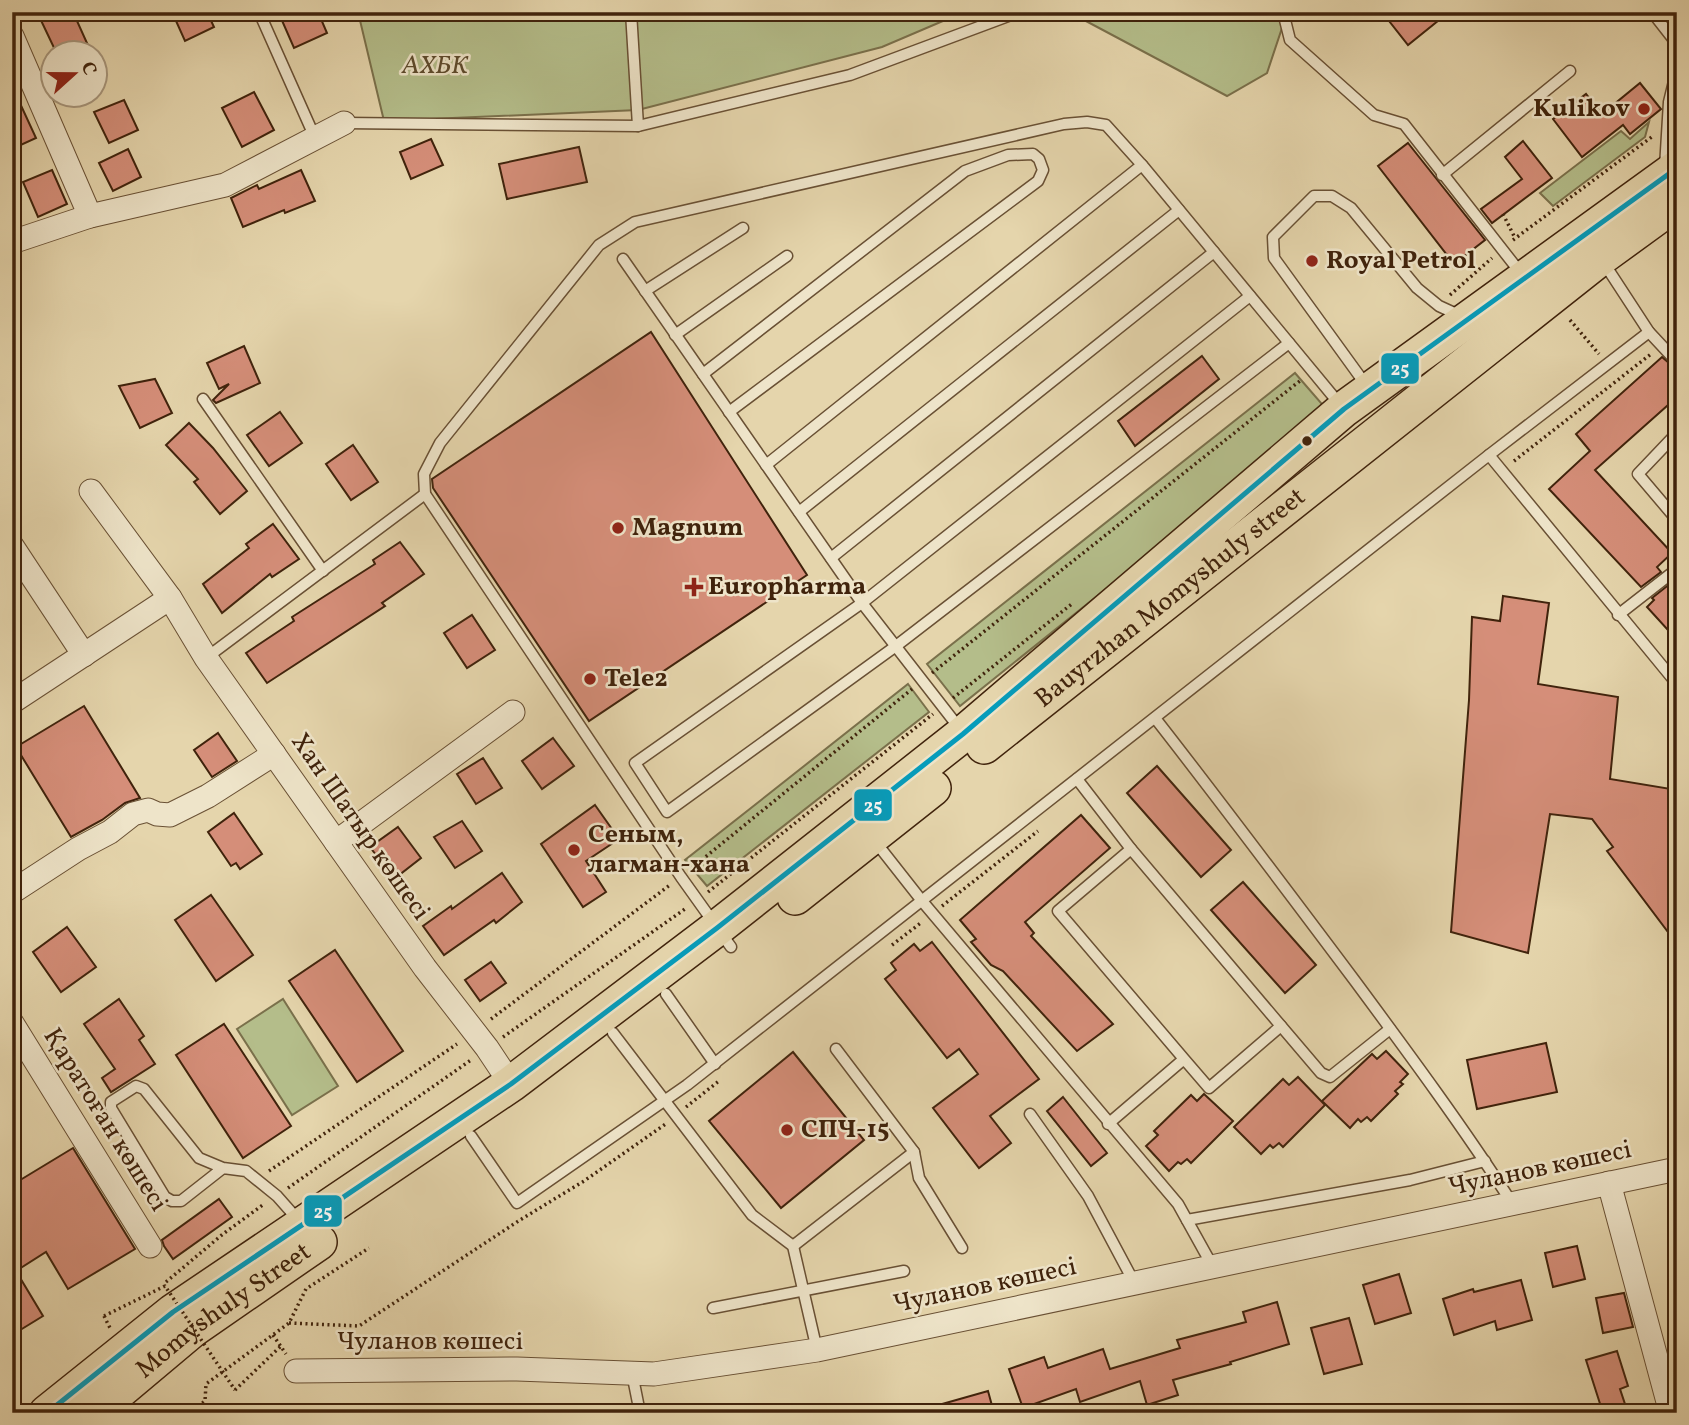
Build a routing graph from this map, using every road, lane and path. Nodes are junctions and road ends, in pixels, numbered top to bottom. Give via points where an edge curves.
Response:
1 (258, 12) edge
2 (631, 12) edge
3 (1019, 12) edge
4 (1283, 12) edge
5 (1652, 12) edge
6 (12, 36) edge
7 (1677, 44) edge
8 (1677, 69) edge
9 (1570, 71) dead end
10 (344, 123) joint
11 (1667, 125) junction
12 (638, 126) junction
13 (316, 140) junction
14 (1142, 165) junction
15 (1442, 175) junction
16 (1673, 182) edge
17 (1179, 210) junction
18 (90, 216) junction
19 (743, 228) dead end
20 (12, 242) edge
21 (1501, 250) junction
22 (1214, 252) junction
23 (787, 256) dead end
24 (1600, 258) junction
25 (623, 259) dead end
26 (1524, 278) junction
27 (645, 291) junction
28 (1250, 296) junction
29 (1454, 312) junction
30 (1570, 320) dead end
31 (1650, 332) junction
32 (675, 335) junction
33 (1289, 343) junction
34 (1677, 362) edge
35 (1608, 364) junction
36 (1312, 371) junction
37 (702, 374) junction
38 (1620, 380) dead end
39 (203, 399) dead end
40 (1357, 400) junction
41 (729, 412) junction
42 (1677, 433) edge
43 (1489, 455) junction
44 (766, 465) junction
45 (92, 491) dead end
46 (425, 494) junction
47 (799, 512) junction
48 (1677, 520) edge
49 (12, 546) edge
50 (831, 558) junction
51 (1677, 569) edge
52 (323, 571) junction
53 (170, 598) junction
54 (1073, 602) dead end
55 (862, 603) junction
56 (1618, 615) junction
57 (896, 646) junction
58 (84, 655) junction
59 (206, 658) junction
60 (923, 680) junction
61 (1677, 684) edge
62 (12, 702) edge
63 (943, 706) junction
64 (513, 712) dead end
65 (1155, 718) junction
66 (970, 743) junction
67 (274, 754) junction
68 (635, 763) junction
69 (615, 776) junction
70 (1077, 779) junction
71 (667, 812) junction
72 (648, 825) junction
73 (873, 838) junction
74 (336, 842) junction
75 (1131, 849) junction
76 (681, 877) junction
77 (12, 892) edge
78 (698, 900) junction
79 (922, 901) junction
80 (724, 938) junction
81 (666, 994) junction
82 (12, 1023) edge
83 (1281, 1026) junction
84 (1390, 1029) junction
85 (613, 1033) junction
86 (480, 1040) junction
87 (836, 1049) dead end
88 (1184, 1059) junction
89 (715, 1064) junction
90 (511, 1084) junction
91 (665, 1101) junction
92 (1030, 1114) dead end
93 (1108, 1124) junction
94 (471, 1136) junction
95 (914, 1152) junction
96 (1485, 1161) junction
97 (223, 1168) junction
98 (1677, 1169) edge
99 (267, 1172) dead end
100 (1609, 1183) junction
101 (277, 1196) junction
102 (1512, 1204) junction
103 (1187, 1220) junction
104 (302, 1224) junction
105 (150, 1246) dead end
106 (793, 1246) junction
107 (369, 1248) dead end
108 (962, 1248) dead end
109 (1213, 1267) junction
110 (904, 1271) dead end
111 (1135, 1284) junction
112 (804, 1290) junction
113 (141, 1303) dead end
114 (713, 1308) dead end
115 (111, 1329) dead end
116 (281, 1346) dead end
117 (817, 1350) junction
118 (296, 1371) dead end
119 (632, 1373) junction
120 (37, 1410) edge
121 (13, 1413) edge
122 (93, 1413) edge
123 (189, 1413) edge
124 (640, 1413) edge
125 (1671, 1413) edge

1 - 13 lane
2 - 12 lane
3 - 12 lane via 850,75
4 - 15 lane via 1290,40 1374,115 1404,124
5 - 7 lane
6 - 18 street
8 - 11 lane
9 - 15 lane
10 - 12 lane
10 - 13 street
11 - 16 lane
11 - 21 path
13 - 18 street via 225,185
14 - 17 lane
14 - 44 lane
14 - 46 lane via 1106,125 1064,124 635,222 599,245 440,443 424,474
15 - 21 lane
16 - 24 main road, Bauyrzhan Momyshuly street
16 - 26 main road, Bauyrzhan Momyshuly street
17 - 22 lane
17 - 47 lane
18 - 20 street
19 - 27 lane
21 - 26 lane
21 - 29 path
22 - 28 lane
22 - 50 lane
23 - 32 lane
24 - 31 lane
24 - 66 main road, Bauyrzhan Momyshuly street
25 - 27 lane
26 - 29 main road, Bauyrzhan Momyshuly street
27 - 32 lane
28 - 33 lane
28 - 55 lane
29 - 40 main road, Bauyrzhan Momyshuly street
29 - 40 lane via 1417,288 1351,208 1332,196 1314,196 1273,237 1274,258
30 - 35 path
31 - 34 lane
31 - 35 lane
32 - 37 lane
33 - 36 lane
33 - 57 lane
35 - 38 path
35 - 43 lane
36 - 40 lane
36 - 60 path
37 - 41 lane
37 - 41 lane via 965,171 1008,155 1033,154 1039,159 1043,170 1038,181
39 - 52 lane
40 - 66 main road, Bauyrzhan Momyshuly street
41 - 44 lane
42 - 48 lane via 1638,474
43 - 56 lane
43 - 65 lane
44 - 47 lane
45 - 53 street, Хан Шатыр көшесі
46 - 52 lane
46 - 69 lane
47 - 50 lane
49 - 58 street
50 - 55 lane
51 - 56 lane
52 - 59 lane
53 - 58 street
53 - 59 street, Хан Шатыр көшесі
54 - 63 path
55 - 57 lane
55 - 68 lane
56 - 61 lane
57 - 60 lane
57 - 71 lane
58 - 62 street
59 - 67 street, Хан Шатыр көшесі
60 - 63 lane
60 - 76 path
63 - 66 lane
63 - 78 path
64 - 74 street
65 - 70 lane
65 - 84 lane
66 - 73 main road, Bauyrzhan Momyshuly street
66 - 80 main road, Bauyrzhan Momyshuly street
67 - 74 street, Хан Шатыр көшесі
67 - 77 street via 170,815 148,810 133,814
68 - 69 lane
68 - 71 lane
69 - 72 lane
70 - 75 lane
70 - 79 lane
71 - 72 lane
72 - 76 lane
73 - 79 lane
73 - 80 main road, Bauyrzhan Momyshuly street
74 - 86 street, Хан Шатыр көшесі
75 - 83 lane
75 - 88 lane via 1058,911
76 - 78 lane
76 - 86 path
78 - 80 lane
78 - 86 path
79 - 89 lane
79 - 93 lane
80 - 81 main road, Bauyrzhan Momyshuly street
80 - 90 main road, Bauyrzhan Momyshuly street
81 - 85 main road, Momyshuly Street
81 - 89 lane
82 - 105 street, Қаратоған көшесі
83 - 84 lane via 1321,1073 1330,1077
83 - 88 lane via 1209,1088
84 - 96 lane
85 - 91 lane
85 - 94 main road, Momyshuly Street
86 - 90 street, Хан Шатыр көшесі
86 - 99 path
86 - 101 path
87 - 95 lane
88 - 93 lane
89 - 91 lane
90 - 104 main road, Bauyrzhan Momyshuly street
91 - 94 lane via 517,1203
91 - 106 lane via 752,1215
92 - 111 lane via 1088,1196
93 - 103 lane
94 - 122 main road, Momyshuly Street via 193,1329
95 - 106 lane
95 - 108 lane via 919,1178
96 - 102 lane
96 - 103 lane via 1385,1185
97 - 97 lane via 199,1158 144,1089 136,1086 111,1102 165,1197 181,1201
97 - 101 lane via 246,1171
98 - 100 street, Чуланов көшесі
100 - 102 street, Чуланов көшесі
100 - 125 street
101 - 104 lane
101 - 113 path via 223,1234
102 - 109 street, Чуланов көшесі
103 - 109 lane
104 - 120 main road, Bauyrzhan Momyshuly street
106 - 112 lane
107 - 123 path via 306,1289 289,1323 206,1384 205,1401
109 - 111 street, Чуланов көшесі
110 - 112 lane
111 - 117 street, Чуланов көшесі
112 - 114 lane
112 - 117 lane
115 - 116 path, bridge via 104,1316 165,1286 235,1390
117 - 119 street, Чуланов көшесі via 654,1374
118 - 119 street, Чуланов көшесі
119 - 124 lane
120 - 121 path

